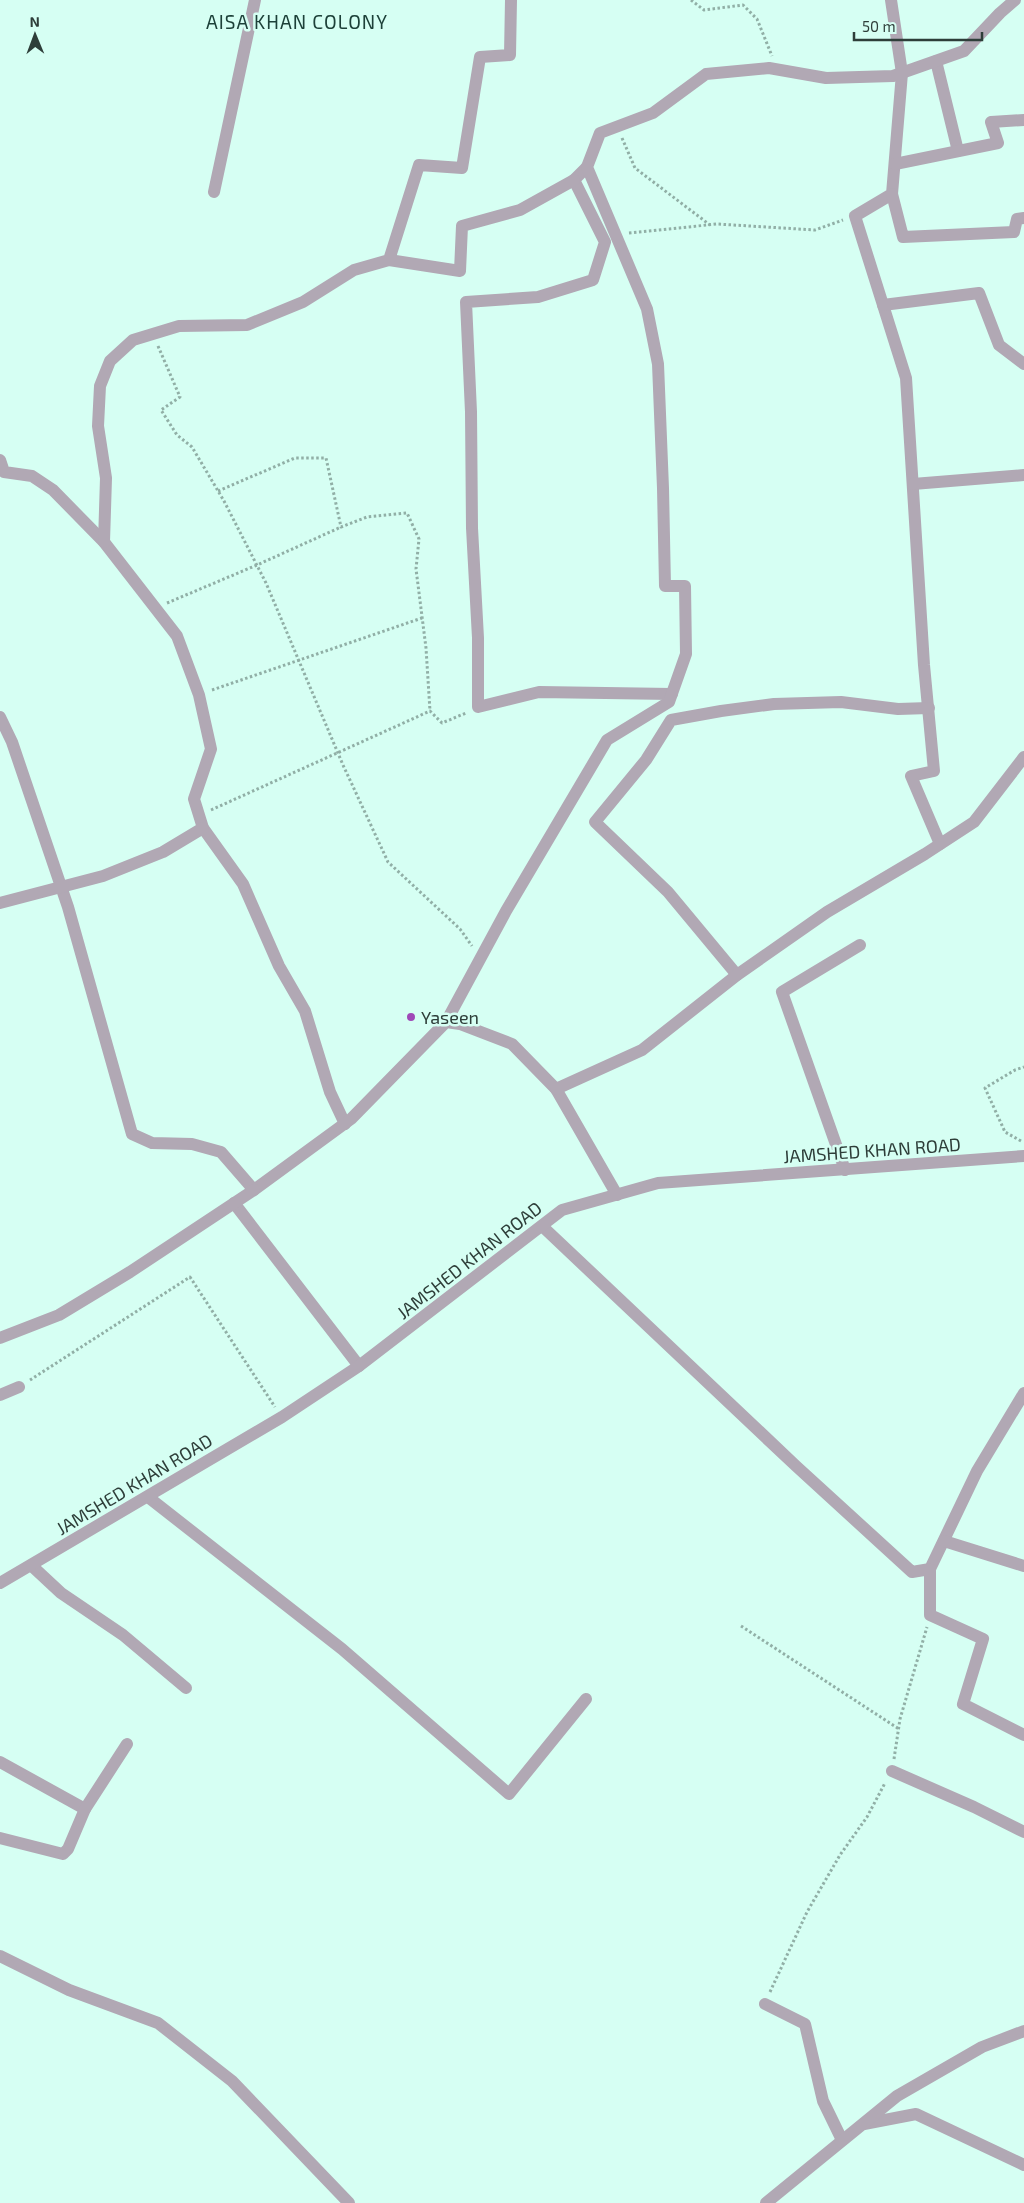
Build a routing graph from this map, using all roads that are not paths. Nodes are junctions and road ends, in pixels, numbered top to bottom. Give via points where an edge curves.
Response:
1 (255, 0) edge
2 (511, 0) edge
3 (891, 0) edge
4 (1015, 0) edge
5 (936, 61) junction
6 (902, 73) junction
7 (1024, 120) edge
8 (958, 151) junction
9 (895, 164) junction
10 (587, 167) junction
11 (574, 180) junction
12 (214, 192) dead end
13 (892, 194) junction
14 (1024, 218) edge
15 (389, 260) junction
16 (883, 305) junction
17 (1024, 364) edge
18 (0, 460) edge
19 (1024, 475) edge
20 (913, 484) junction
21 (104, 542) junction
22 (672, 694) junction
23 (929, 708) junction
24 (0, 717) edge
25 (1024, 757) edge
26 (203, 828) junction
27 (940, 844) junction
28 (60, 886) junction
29 (0, 903) edge
30 (860, 945) dead end
31 (737, 976) junction
32 (446, 1022) junction
33 (556, 1089) junction
34 (345, 1124) junction
35 (1024, 1156) edge
36 (846, 1170) junction
37 (254, 1190) junction
38 (617, 1195) junction
39 (234, 1203) junction
40 (542, 1226) junction
41 (0, 1338) edge
42 (359, 1366) junction
43 (19, 1388) road end
44 (1024, 1394) edge
45 (0, 1396) edge
46 (148, 1497) junction
47 (944, 1541) junction
48 (32, 1566) junction
49 (1024, 1566) edge
50 (930, 1569) junction
51 (0, 1583) edge
52 (186, 1688) dead end
53 (586, 1699) dead end
54 (1024, 1735) edge
55 (126, 1744) dead end
56 (0, 1762) edge
57 (892, 1771) road end
58 (85, 1809) junction
59 (1024, 1832) edge
60 (0, 1838) edge
61 (0, 1956) edge
62 (765, 2004) road end
63 (1024, 2031) edge
64 (862, 2124) junction
65 (842, 2140) junction
66 (1024, 2165) edge
67 (350, 2203) edge
68 (766, 2203) edge

1 - 12 street
2 - 15 street via 510,55 480,57 462,168 419,165
3 - 6 street
4 - 5 street via 964,51
5 - 6 street
5 - 8 street
6 - 9 street
6 - 10 street via 826,78 770,68 706,74 653,113 600,133
7 - 8 street via 992,122 998,144
8 - 9 street
9 - 13 street
10 - 11 street
10 - 22 street via 647,309 658,364 665,586 685,586 686,654
11 - 15 street via 520,210 462,226 460,271
11 - 22 street via 605,242 593,280 538,297 466,302 478,707 539,692
13 - 14 street via 903,237 1014,232 1018,219
13 - 16 street via 854,216
15 - 21 street via 354,270 303,302 247,325 179,326 133,340 110,361 100,386 98,426 106,478
16 - 17 street via 979,293 999,345
16 - 20 street via 906,378
18 - 21 street via 4,472 32,476 53,490
19 - 20 street
20 - 23 street
21 - 26 street via 178,636 199,695 211,749 194,799
22 - 32 street via 669,702 607,740
23 - 27 street via 934,772 911,776
23 - 31 street via 898,709 841,702 774,704 671,720 646,760 595,822 668,892
24 - 28 street via 12,742
25 - 27 street via 974,822
26 - 28 street via 163,852 103,876
26 - 34 street via 243,884 279,966 305,1011 330,1092
27 - 31 street via 827,912
28 - 29 street
28 - 37 street via 132,1134 152,1143 192,1144 221,1152
30 - 36 street via 782,992
31 - 33 street via 642,1050
32 - 33 street via 460,1024 512,1044
32 - 34 street
33 - 38 street
34 - 37 street
35 - 36 street, JAMSHED KHAN ROAD
36 - 38 street, JAMSHED KHAN ROAD via 658,1183
37 - 39 street
38 - 40 street, JAMSHED KHAN ROAD via 562,1210
39 - 41 street via 59,1315
39 - 42 street
40 - 42 street, JAMSHED KHAN ROAD
40 - 50 street via 912,1572
42 - 46 street, JAMSHED KHAN ROAD via 282,1417
43 - 45 street
44 - 47 street via 977,1472
46 - 48 street, JAMSHED KHAN ROAD
46 - 53 street via 342,1649 509,1794
47 - 49 street
47 - 50 street
48 - 51 street, JAMSHED KHAN ROAD
48 - 52 street via 61,1593 123,1636
50 - 54 street via 930,1615 983,1639 964,1704
55 - 58 street
56 - 58 street
57 - 59 street
58 - 60 street via 63,1854
61 - 67 street via 69,1990 158,2023 232,2081
62 - 65 street via 805,2024 823,2101
63 - 64 street via 982,2047 896,2096
64 - 65 street
64 - 66 street via 916,2114
65 - 68 street

